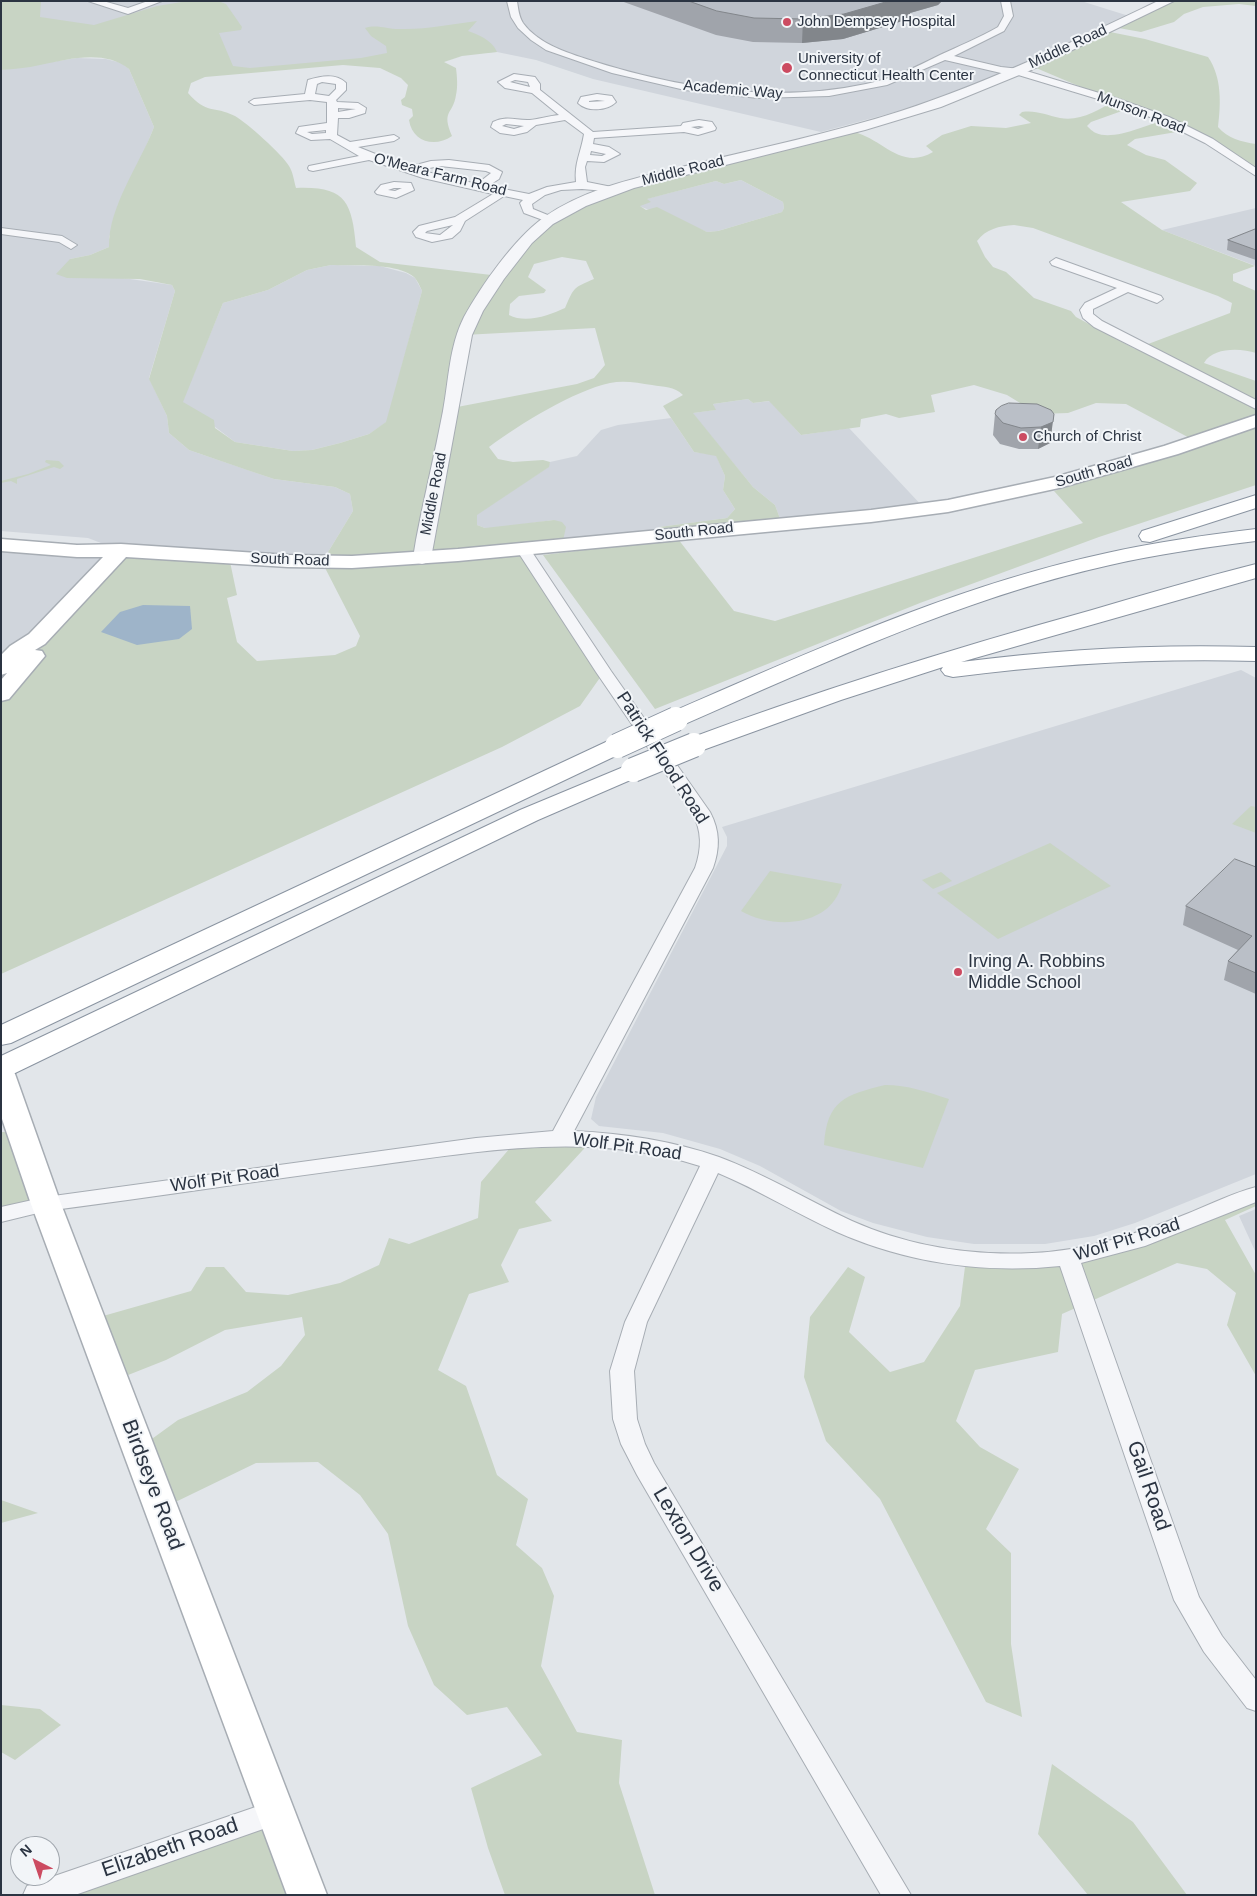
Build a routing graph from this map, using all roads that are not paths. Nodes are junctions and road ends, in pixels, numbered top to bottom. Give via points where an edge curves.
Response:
1 (92, 1) edge
2 (158, 1) edge
3 (512, 1) edge
4 (1005, 1) edge
5 (1168, 1) edge
6 (954, 52) junction
7 (944, 57) junction
8 (1016, 71) junction
9 (535, 91) dead end
10 (310, 97) junction
11 (254, 102) dead end
12 (584, 103) dead end
13 (557, 108) junction
14 (332, 116) junction
15 (568, 116) junction
16 (528, 123) dead end
17 (684, 128) dead end
18 (589, 135) junction
19 (394, 138) dead end
20 (346, 146) junction
21 (587, 147) junction
22 (369, 157) junction
23 (583, 158) junction
24 (313, 168) dead end
25 (410, 170) junction
26 (1256, 173) edge
27 (428, 175) junction
28 (407, 185) dead end
29 (582, 185) junction
30 (480, 187) junction
31 (612, 190) junction
32 (503, 192) junction
33 (531, 198) junction
34 (459, 220) dead end
35 (551, 220) junction
36 (1, 231) edge
37 (1, 238) edge
38 (1056, 262) dead end
39 (1127, 288) junction
40 (1157, 299) dead end
41 (1256, 405) edge
42 (1256, 421) edge
43 (1256, 501) edge
44 (1, 531) edge
45 (1256, 535) edge
46 (1, 544) edge
47 (524, 549) junction
48 (120, 550) junction
49 (422, 558) junction
50 (1060, 570) junction
51 (1256, 571) edge
52 (37, 640) junction
53 (1256, 654) edge
54 (1, 668) edge
55 (1, 694) edge
56 (834, 695) junction
57 (1, 1036) edge
58 (1, 1068) edge
59 (1, 1074) edge
60 (560, 1138) junction
61 (712, 1163) junction
62 (1256, 1194) edge
63 (46, 1204) junction
64 (1, 1215) edge
65 (1068, 1258) junction
66 (1256, 1700) edge
67 (276, 1812) junction
68 (37, 1895) edge
69 (307, 1895) edge
70 (897, 1895) edge

1 - 2 street via 128,11
3 - 7 street, Academic Way via 520,25 534,39 552,49 636,77 703,89 790,95 853,90 893,80
4 - 6 street, Academic Way via 1009,16 1004,27
5 - 8 street, Middle Road
6 - 7 street, Academic Way
6 - 8 street, Munson Road via 1008,65
7 - 8 street, Munson Road
8 - 26 street, Munson Road via 1165,120 1209,141
8 - 31 street, Middle Road via 913,111
9 - 13 street
10 - 11 street
10 - 14 street
10 - 14 street via 312,82 330,79 341,83
12 - 13 street
13 - 15 street
14 - 20 street, O'Meara Farm Road
15 - 16 street
15 - 18 street
17 - 18 street
18 - 21 street
19 - 20 street
20 - 22 street, O'Meara Farm Road
21 - 23 street
21 - 23 street via 615,154 604,159
22 - 24 street
22 - 25 street, O'Meara Farm Road
23 - 29 street via 580,167
25 - 27 street, O'Meara Farm Road
25 - 30 street via 438,162 489,168 496,172 495,177
27 - 28 street
27 - 30 street, O'Meara Farm Road
29 - 31 street, O'Meara Farm Road
29 - 33 street, O'Meara Farm Road via 550,189
30 - 32 street, O'Meara Farm Road
31 - 35 street, Middle Road
32 - 33 street, O'Meara Farm Road
32 - 34 street
33 - 35 street, O'Meara Farm Road via 526,203 530,214
35 - 49 street, Middle Road via 530,237 489,290 464,334
36 - 37 street via 62,239 71,245
38 - 39 street
39 - 40 street
39 - 41 street via 1089,306 1087,315 1098,324
42 - 47 main road, South Road via 1098,472 948,506
43 - 50 highway via 1103,552
44 - 48 main road, South Road via 88,538
45 - 50 highway via 1164,547
46 - 48 main road, South Road via 77,551
47 - 49 main road, South Road
47 - 60 street, Patrick Flood Road via 701,812 707,822 711,845 704,868
48 - 49 main road, South Road via 322,562
48 - 52 main road
50 - 57 highway, bridge via 862,641 676,719
51 - 56 highway via 968,651
52 - 54 main road via 18,651
52 - 55 main road via 38,651
53 - 56 highway via 1129,654 1020,662 941,671
56 - 58 highway, bridge via 694,745 529,815
59 - 63 main road, Birdseye Road
60 - 61 street, Wolf Pit Road via 657,1148
60 - 63 street, Wolf Pit Road via 358,1160
61 - 65 street, Wolf Pit Road via 847,1227 902,1247 935,1255 1001,1262
61 - 70 street, Lexton Drive via 636,1322 622,1371 625,1419 645,1468
62 - 65 street, Wolf Pit Road via 1132,1242
63 - 64 street, Wolf Pit Road
63 - 67 main road, Birdseye Road
65 - 66 street, Gail Road via 1187,1600 1213,1644
67 - 68 street, Elizabeth Road
67 - 69 main road, Birdseye Road

